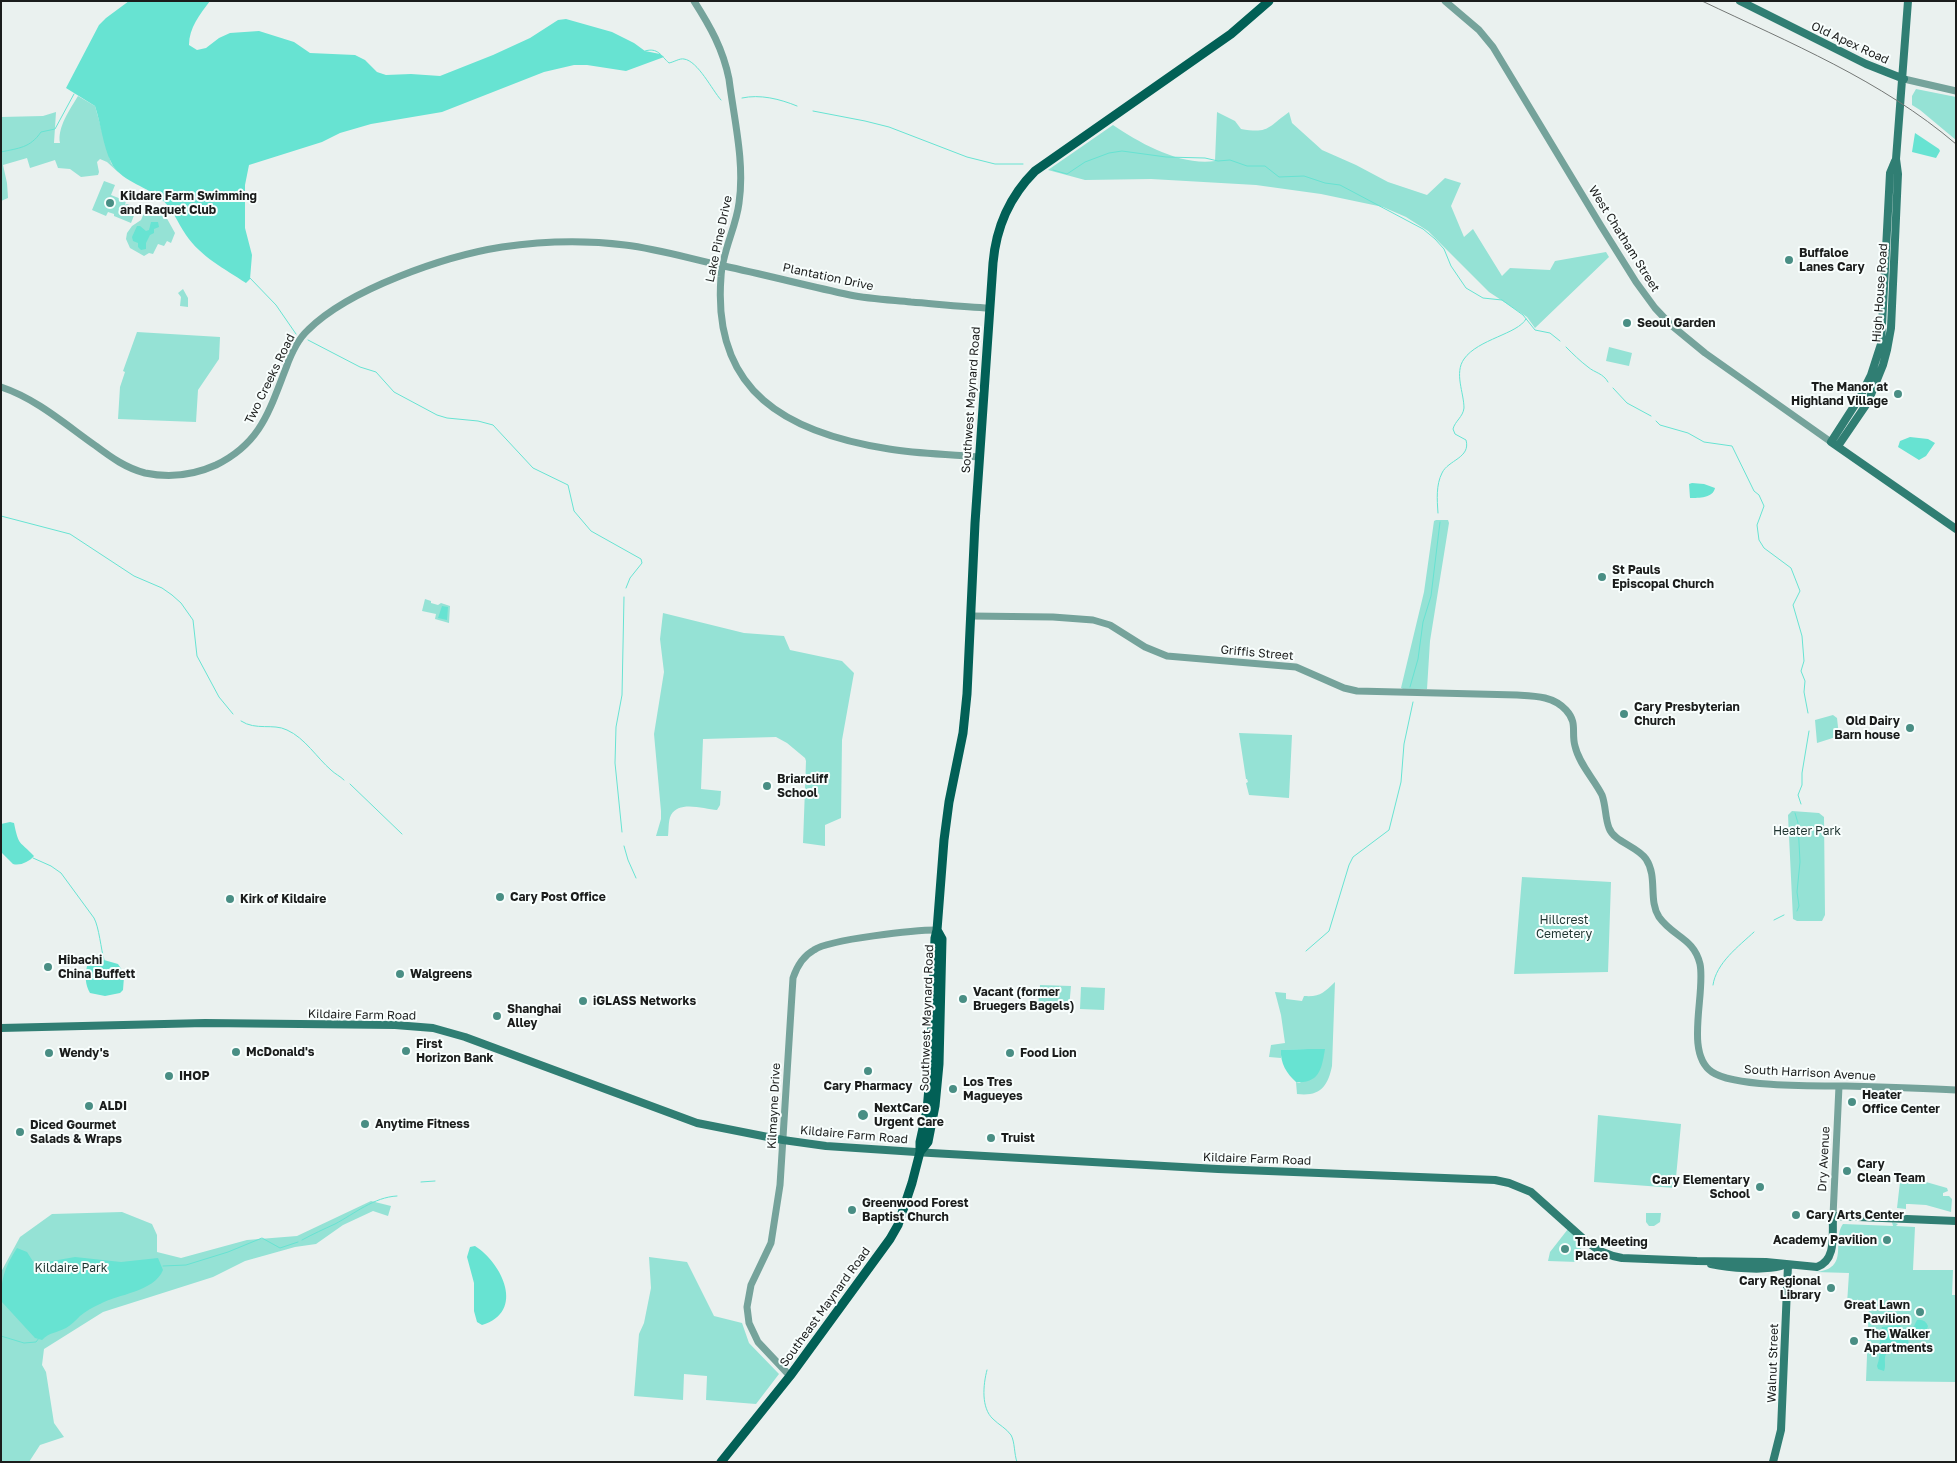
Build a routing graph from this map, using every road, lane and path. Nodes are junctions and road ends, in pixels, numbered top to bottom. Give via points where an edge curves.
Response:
1 (694, 1) edge
2 (1269, 1) edge
3 (1445, 1) edge
4 (1740, 1) edge
5 (1908, 1) edge
6 (1904, 79) junction
7 (1956, 91) edge
8 (722, 266) junction
9 (990, 308) junction
10 (1, 387) edge
11 (1835, 444) junction
12 (980, 458) junction
13 (1956, 529) edge
14 (971, 616) junction
15 (1603, 797) joint
16 (937, 930) junction
17 (932, 1022) junction
18 (1, 1028) edge
19 (939, 1064) junction
20 (1839, 1086) junction
21 (1956, 1090) edge
22 (783, 1140) junction
23 (920, 1152) junction
24 (1833, 1216) junction
25 (1956, 1221) edge
26 (1827, 1262) joint
27 (1787, 1265) junction
28 (790, 1376) junction
29 (722, 1462) edge
30 (1773, 1462) edge

1 - 8 street, Lake Pine Drive via 714,34 726,63 739,161 739,204
2 - 9 main road, Southwest Maynard Road via 1231,34 1035,171 1024,182 1008,208 994,247
3 - 11 street, West Chatham Street via 1479,30 1493,47 1615,249 1656,308 1705,353
4 - 6 main road, Old Apex Road via 1866,64
5 - 6 main road, High House Road
6 - 7 street, Old Apex Road
6 - 11 main road, High House Road via 1896,159 1898,174 1887,350 1868,402
8 - 9 street, Plantation Drive via 860,297
8 - 10 street, Two Creeks Road via 625,245 556,242 478,251 408,273 352,299 310,328 294,349 270,411 250,441 235,455 212,467 178,475 152,474 127,467 39,406
8 - 12 street, Lake Pine Drive via 720,306 731,355 743,379 774,410 824,433 861,444
9 - 12 main road, Southwest Maynard Road
11 - 13 main road, West Chatham Street
12 - 14 main road, Southwest Maynard Road
14 - 15 street, Griffis Street via 1093,620 1110,625 1145,647 1167,656 1282,664 1356,691 1544,697 1558,703 1571,716 1575,746
14 - 16 main road, Southwest Maynard Road via 963,733 949,802
15 - 20 street, South Harrison Avenue via 1611,832 1638,850 1650,866 1659,917 1690,942 1698,956 1701,973 1698,1044 1706,1066 1718,1076 1741,1081
16 - 17 main road, Southwest Maynard Road
16 - 19 main road, Southwest Maynard Road via 942,937
16 - 22 street, Kilmayne Drive via 827,944 802,960 793,980
17 - 19 main road via 936,1036 935,1060
17 - 23 main road, Southwest Maynard Road via 929,1091
18 - 22 main road, Kildaire Farm Road via 205,1023 425,1027 465,1037 698,1123
19 - 23 main road, Southwest Maynard Road via 928,1142
20 - 21 street, South Harrison Avenue
20 - 24 street, Dry Avenue
22 - 23 main road, Kildaire Farm Road
22 - 28 street, Kilmayne Drive via 772,1238 751,1285 747,1307 749,1323 758,1342
23 - 27 main road, Kildaire Farm Road via 1495,1180 1509,1182 1531,1192 1587,1242 1607,1254 1622,1258 1737,1260
23 - 28 main road, Southeast Maynard Road via 898,1225
24 - 25 main road
24 - 26 main road, Dry Avenue via 1832,1251
26 - 27 main road, Kildaire Farm Road via 1817,1267
27 - 30 main road, Walnut Street via 1781,1430
28 - 29 main road, Southeast Maynard Road

